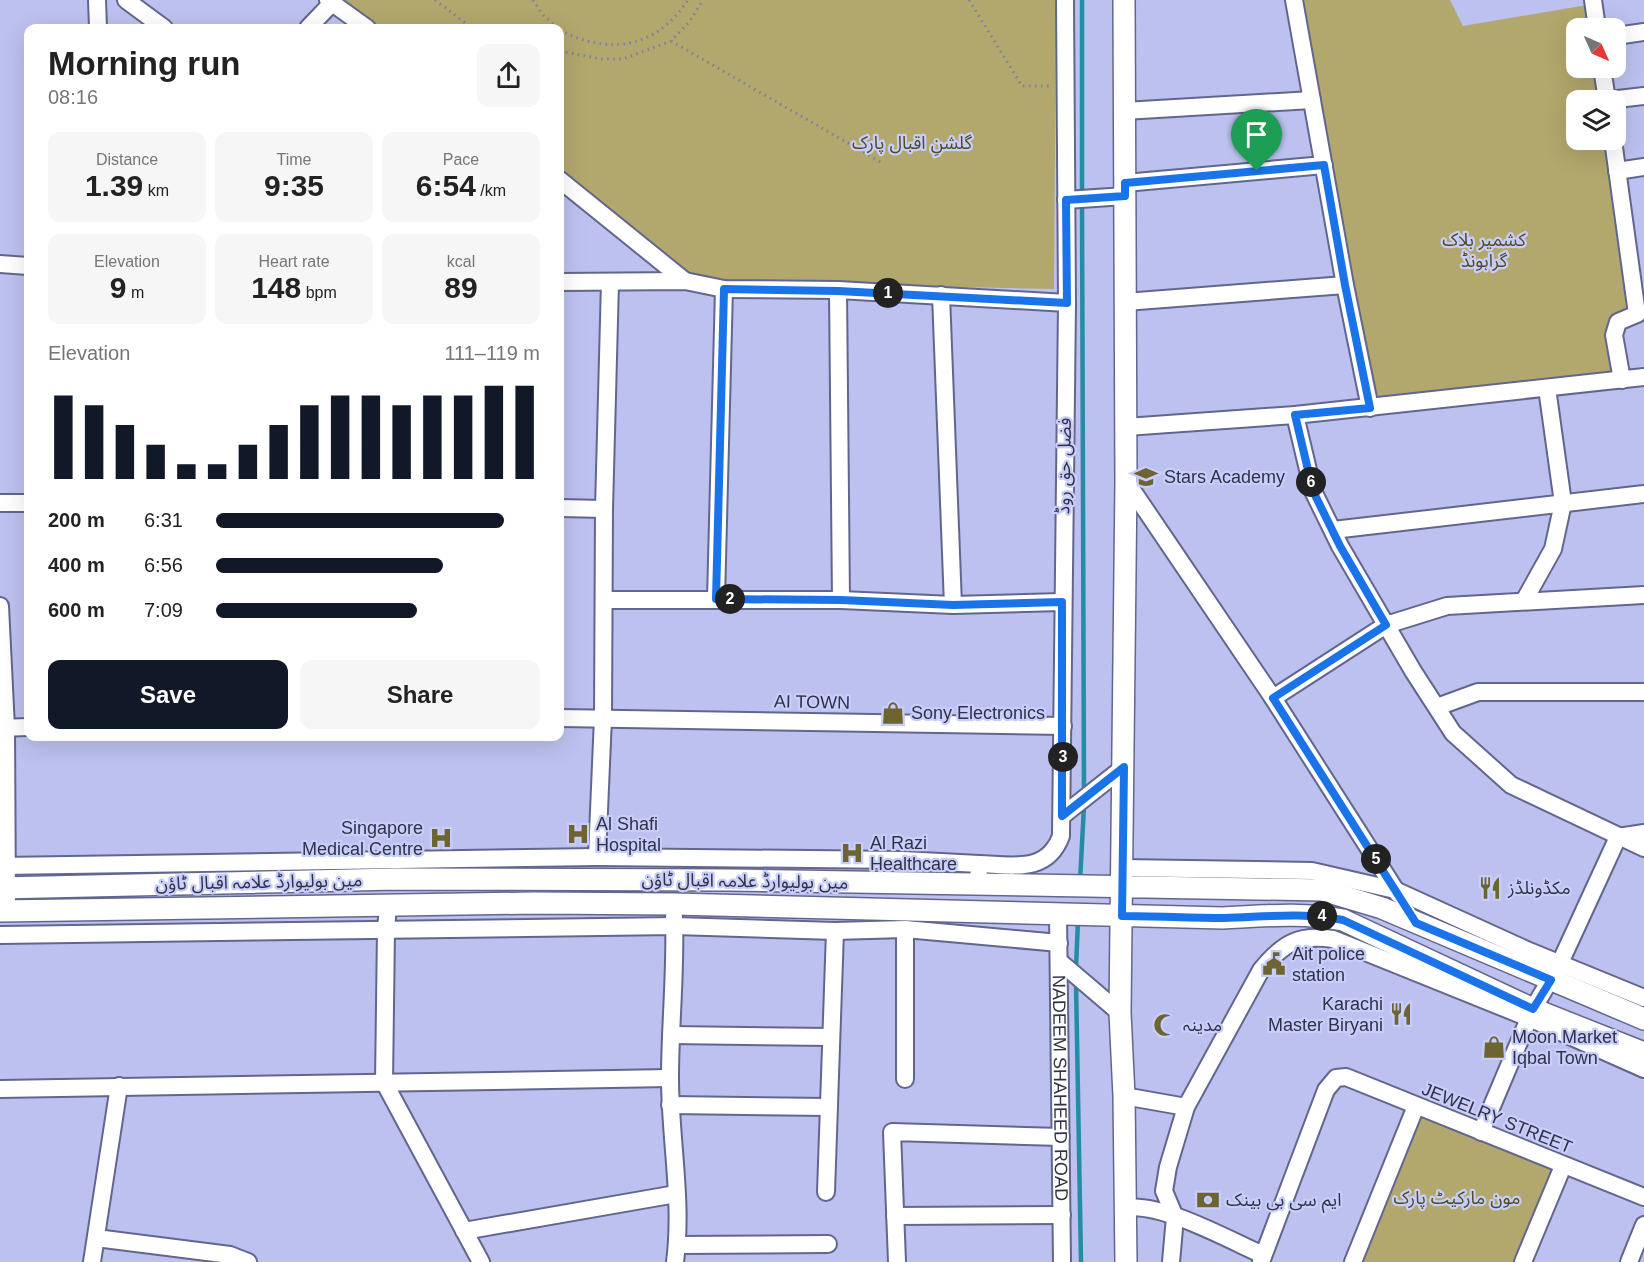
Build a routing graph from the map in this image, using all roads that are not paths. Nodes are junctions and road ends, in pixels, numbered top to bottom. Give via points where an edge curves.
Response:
1 (97, 0) edge
2 (126, 0) edge
3 (1065, 0) edge
4 (1124, 0) edge
5 (1294, 0) edge
6 (1593, 0) edge
7 (330, 1) edge
8 (1596, 18) edge
9 (98, 24) edge
10 (159, 24) edge
11 (311, 24) edge
12 (362, 24) edge
13 (1644, 32) edge
14 (1626, 35) edge
15 (1644, 96) edge
16 (1626, 98) edge
17 (1312, 100) junction
18 (1124, 111) junction
19 (1614, 150) edge
20 (1324, 165) junction
21 (1644, 167) edge
22 (1617, 171) junction
23 (564, 183) edge
24 (1125, 189) junction
25 (1070, 200) junction
26 (1644, 237) edge
27 (1627, 239) junction
28 (0, 264) edge
29 (24, 266) edge
30 (685, 281) junction
31 (564, 282) edge
32 (610, 282) junction
33 (1345, 285) junction
34 (724, 289) junction
35 (838, 291) junction
36 (941, 295) junction
37 (1125, 302) junction
38 (1067, 303) junction
39 (1641, 313) edge
40 (1644, 377) edge
41 (1622, 380) junction
42 (1547, 388) junction
43 (1370, 408) junction
44 (1295, 415) junction
45 (1126, 427) junction
46 (1126, 481) junction
47 (1644, 494) edge
48 (0, 503) edge
49 (24, 503) edge
50 (1563, 503) junction
51 (564, 508) edge
52 (604, 509) junction
53 (1333, 530) junction
54 (1644, 594) edge
55 (716, 599) junction
56 (604, 600) junction
57 (841, 600) junction
58 (1524, 601) junction
59 (1062, 602) junction
60 (953, 605) junction
61 (0, 606) edge
62 (1386, 625) junction
63 (1644, 692) edge
64 (1273, 698) junction
65 (1437, 707) junction
66 (564, 718) edge
67 (603, 718) junction
68 (1063, 726) junction
69 (24, 727) edge
70 (3, 728) edge
71 (1124, 767) junction
72 (1062, 816) junction
73 (1644, 832) edge
74 (1618, 837) junction
75 (1644, 848) edge
76 (597, 857) junction
77 (979, 864) junction
78 (4, 866) edge
79 (1117, 879) junction
80 (978, 885) junction
81 (4, 888) edge
82 (1395, 890) junction
83 (674, 904) junction
84 (388, 906) junction
85 (4, 911) edge
86 (1063, 914) junction
87 (1287, 914) junction
88 (1111, 915) junction
89 (1416, 923) junction
90 (675, 926) junction
91 (905, 929) junction
92 (386, 930) junction
93 (835, 931) junction
94 (0, 935) edge
95 (1296, 940) junction
96 (1059, 943) junction
97 (1062, 964) junction
98 (1556, 972) junction
99 (1644, 998) edge
100 (1120, 1013) junction
101 (1531, 1014) junction
102 (1644, 1019) edge
103 (671, 1035) junction
104 (831, 1037) junction
105 (1644, 1053) edge
106 (1644, 1069) edge
107 (670, 1078) junction
108 (906, 1079) dead end
109 (384, 1082) junction
110 (118, 1086) junction
111 (0, 1089) edge
112 (1124, 1096) junction
113 (670, 1105) junction
114 (1416, 1106) junction
115 (829, 1107) junction
116 (1186, 1107) junction
117 (1481, 1132) junction
118 (1061, 1137) junction
119 (1563, 1166) junction
120 (826, 1192) dead end
121 (676, 1194) junction
122 (1644, 1197) edge
123 (1126, 1208) junction
124 (1062, 1215) junction
125 (895, 1216) junction
126 (1175, 1216) junction
127 (1643, 1228) edge
128 (464, 1231) junction
129 (96, 1238) junction
130 (828, 1244) dead end
131 (677, 1254) edge
132 (1262, 1258) edge
133 (92, 1262) edge
134 (248, 1262) edge
135 (481, 1262) edge
136 (897, 1262) edge
137 (1062, 1262) edge
138 (1126, 1262) edge
139 (1171, 1262) edge
140 (1353, 1262) edge
141 (1523, 1262) edge
142 (1629, 1262) edge

1 - 9 street
2 - 10 street
3 - 25 street, فضل حق روڈ
4 - 18 main road
5 - 17 street
6 - 8 street
7 - 11 street
7 - 12 street
13 - 14 street
15 - 16 street
17 - 18 street
17 - 20 street
18 - 24 main road
19 - 22 street
20 - 24 street
20 - 33 street
21 - 22 street
22 - 27 street
23 - 30 street
24 - 25 street via 1098,198
24 - 37 main road
25 - 38 street, فضل حق روڈ
26 - 27 street
27 - 39 street
28 - 29 street
30 - 32 street
30 - 34 street
31 - 32 street
32 - 52 street
33 - 37 street
33 - 43 street
34 - 35 street
34 - 55 street
35 - 36 street
35 - 57 street
36 - 38 street
36 - 60 street
37 - 45 main road
38 - 59 street, فضل حق روڈ
39 - 41 street via 1618,322 1614,334
40 - 41 street
41 - 42 street
42 - 43 street
42 - 50 street
43 - 44 street
44 - 45 street
44 - 53 street via 1313,491
45 - 46 main road
46 - 64 street
46 - 71 main road
47 - 50 street
48 - 49 street
50 - 53 street
50 - 58 street via 1553,549
51 - 52 street
52 - 56 street
53 - 62 street
54 - 58 street
55 - 56 street
55 - 57 street
56 - 67 street
57 - 60 street
58 - 62 street via 1448,606
59 - 60 street
59 - 68 street, فضل حق روڈ
61 - 70 street
62 - 64 street
62 - 65 street
63 - 65 street via 1478,692
64 - 82 street
65 - 74 street via 1453,733 1511,785
66 - 67 street, AI TOWN
67 - 68 street, AI TOWN
67 - 76 street
68 - 72 street, فضل حق روڈ
69 - 70 street
70 - 78 street
71 - 72 street
71 - 79 main road
72 - 77 street, فضل حق روڈ via 1058,845 1044,860 1026,865
73 - 74 street
74 - 75 street
74 - 98 street
76 - 77 street, فضل حق روڈ
76 - 78 street, فضل حق روڈ
77 - 80 street
78 - 81 street
79 - 80 main road, مین بولیوارڈ علامہ اقبال ٹاؤن via 1067,885
79 - 82 street via 1312,870
79 - 88 main road
79 - 89 main road, مین بولیوارڈ علامہ اقبال ٹاؤن via 1322,890 1374,905
80 - 81 main road, مین بولیوارڈ علامہ اقبال ٹاؤن via 396,879
81 - 85 street
82 - 89 street
82 - 98 street
83 - 84 main road, مین بولیوارڈ علامہ اقبال ٹاؤن
83 - 86 main road, مین بولیوارڈ علامہ اقبال ٹاؤن
83 - 90 street
84 - 85 main road, مین بولیوارڈ علامہ اقبال ٹاؤن
84 - 92 street
86 - 88 main road, مین بولیوارڈ علامہ اقبال ٹاؤن
86 - 96 street, NADEEM SHAHEED ROAD
87 - 88 main road via 1223,918
87 - 95 street
87 - 101 main road via 1343,920
88 - 100 main road
89 - 98 main road, مین بولیوارڈ علامہ اقبال ٹاؤن
90 - 92 street
90 - 93 street
90 - 103 street
91 - 93 street
91 - 96 street
91 - 108 street
92 - 94 street
92 - 109 street
93 - 104 street
95 - 101 street via 1333,939
95 - 116 street via 1261,970
96 - 97 street, NADEEM SHAHEED ROAD
97 - 100 street
97 - 118 street, NADEEM SHAHEED ROAD
98 - 99 street
98 - 101 street
98 - 102 main road, مین بولیوارڈ علامہ اقبال ٹاؤن
100 - 112 main road
101 - 105 main road
101 - 106 street
101 - 117 street
103 - 104 street
103 - 107 street
104 - 115 street
107 - 109 street
107 - 113 street
109 - 110 street
109 - 128 street
110 - 111 street
110 - 129 street
112 - 116 street
112 - 123 main road
113 - 115 street
113 - 121 street
114 - 117 street, JEWELRY STREET
114 - 132 street, JEWELRY STREET via 1346,1077 1336,1078 1326,1090
114 - 140 street
115 - 120 street
116 - 126 street via 1164,1191
117 - 119 street, JEWELRY STREET
118 - 124 street, NADEEM SHAHEED ROAD
118 - 125 street via 892,1132
119 - 122 street, JEWELRY STREET
119 - 141 street
121 - 128 street
121 - 131 street
123 - 126 street via 1138,1206
123 - 138 main road
124 - 125 street
124 - 137 street, NADEEM SHAHEED ROAD
125 - 136 street
126 - 132 street
126 - 139 street
127 - 142 street
128 - 135 street
129 - 133 street
129 - 134 street via 230,1255
130 - 131 street

